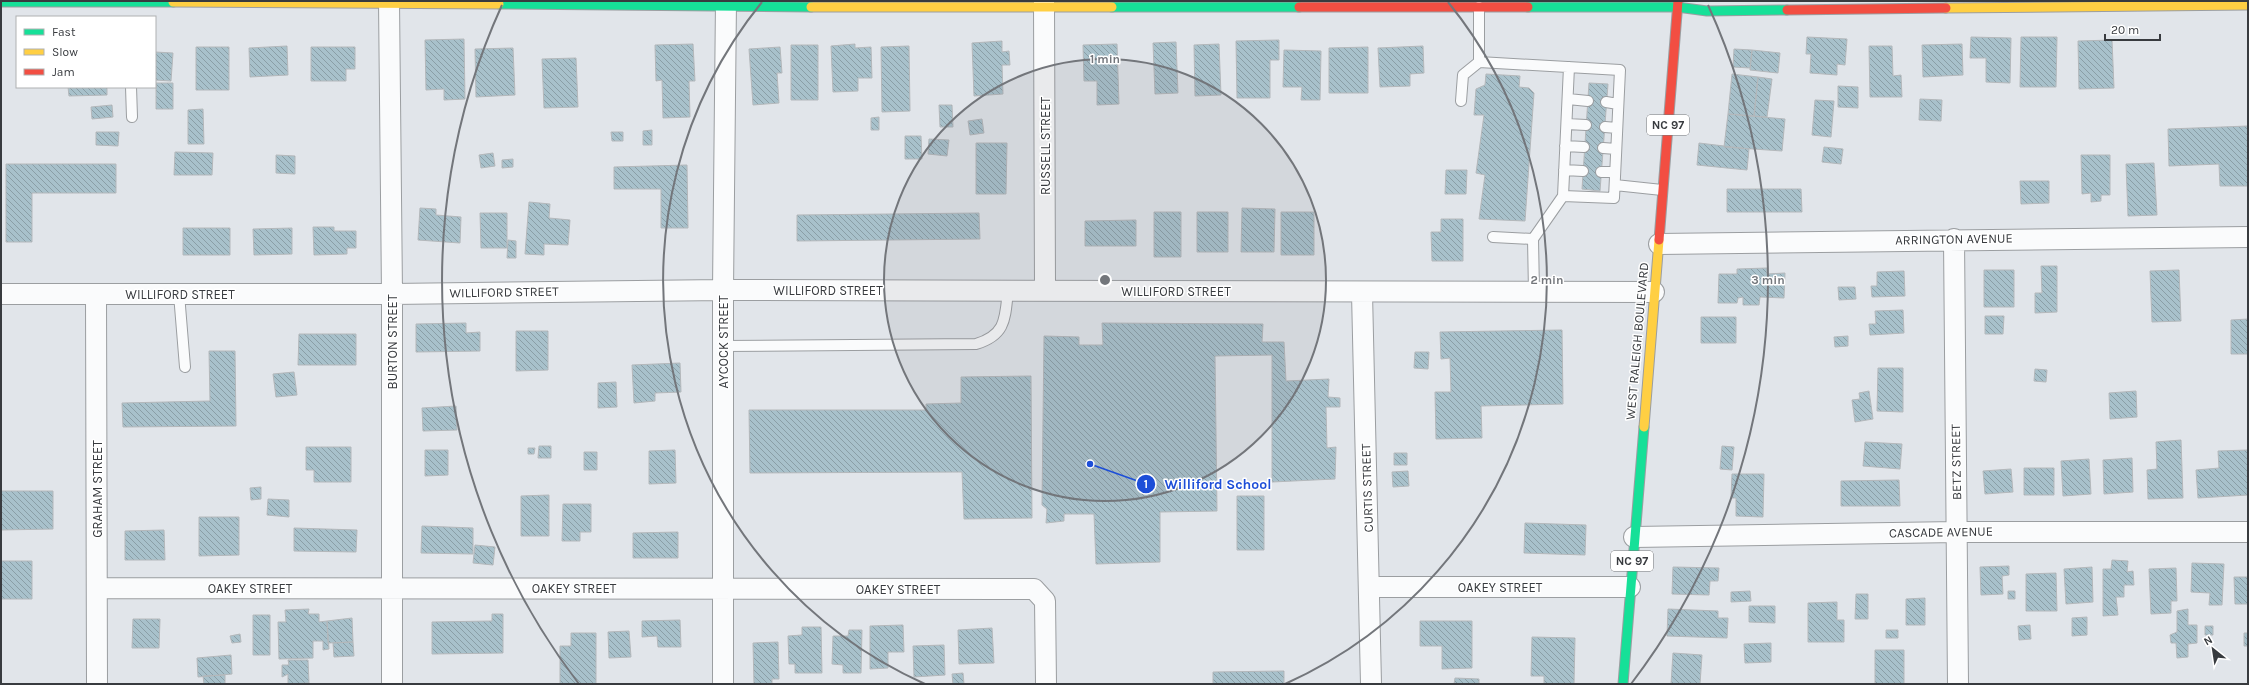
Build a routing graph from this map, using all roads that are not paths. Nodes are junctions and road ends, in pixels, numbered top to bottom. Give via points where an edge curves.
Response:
1 (1, 2) edge
2 (389, 2) edge
3 (2200, 3) edge
4 (726, 4) edge
5 (1044, 4) edge
6 (1344, 4) edge
7 (1677, 4) edge
8 (2248, 5) edge
9 (1479, 7) junction
10 (1479, 62) junction
11 (1570, 67) junction
12 (131, 88) edge
13 (1568, 99) junction
14 (1461, 101) dead end
15 (1588, 101) dead end
16 (1606, 102) dead end
17 (1618, 104) junction
18 (132, 117) dead end
19 (1567, 124) junction
20 (1586, 126) dead end
21 (1605, 127) dead end
22 (1617, 128) junction
23 (1566, 146) junction
24 (1584, 147) dead end
25 (1603, 148) dead end
26 (1616, 149) junction
27 (1564, 170) junction
28 (1583, 171) dead end
29 (1602, 172) dead end
30 (1615, 172) junction
31 (1615, 185) junction
32 (1662, 190) junction
33 (1563, 196) junction
34 (1493, 237) dead end
35 (2248, 237) edge
36 (1532, 239) junction
37 (1954, 239) junction
38 (1659, 244) junction
39 (723, 290) junction
40 (1008, 290) junction
41 (1045, 290) junction
42 (1534, 292) junction
43 (1654, 292) junction
44 (1362, 293) junction
45 (1, 294) edge
46 (179, 294) junction
47 (392, 294) junction
48 (96, 295) junction
49 (723, 346) junction
50 (185, 367) dead end
51 (1957, 532) junction
52 (2248, 532) edge
53 (1634, 537) junction
54 (392, 587) junction
55 (1370, 587) junction
56 (1630, 587) junction
57 (98, 588) junction
58 (722, 588) junction
59 (98, 684) edge
60 (392, 684) edge
61 (724, 684) edge
62 (1046, 684) edge
63 (1371, 684) edge
64 (1623, 684) edge
65 (1958, 684) edge

1 - 2 main road via 129,6
2 - 4 main road
2 - 47 street, BURTON STREET
3 - 7 main road via 1707,11
3 - 8 main road
4 - 5 main road
4 - 39 street, AYCOCK STREET
5 - 6 main road
5 - 41 street, RUSSELL STREET
6 - 9 main road
7 - 9 main road
7 - 32 main road, WEST RALEIGH BOULEVARD / NC 97
9 - 10 lane
10 - 11 lane
10 - 14 lane via 1463,75
11 - 13 lane
11 - 17 lane via 1620,70
12 - 18 lane
13 - 15 lane
13 - 19 lane
16 - 17 lane
17 - 22 lane
19 - 20 lane
19 - 23 lane
21 - 22 lane
22 - 26 lane
23 - 24 lane
23 - 27 lane
25 - 26 lane
26 - 30 lane
27 - 28 lane
27 - 33 lane
29 - 30 lane
30 - 31 lane
31 - 32 lane
31 - 33 lane via 1614,198
32 - 38 main road, WEST RALEIGH BOULEVARD / NC 97
33 - 36 lane
34 - 36 lane
35 - 37 street, ARRINGTON AVENUE
36 - 42 lane
37 - 38 street, ARRINGTON AVENUE
37 - 51 street, BETZ STREET
38 - 43 main road, WEST RALEIGH BOULEVARD / NC 97
39 - 40 street, WILLIFORD STREET
39 - 47 street, WILLIFORD STREET
39 - 49 street, AYCOCK STREET
40 - 41 street, WILLIFORD STREET
40 - 49 lane via 1002,328 990,340 976,344
41 - 44 street, WILLIFORD STREET
42 - 43 street, WILLIFORD STREET
42 - 44 street, WILLIFORD STREET
43 - 53 main road, WEST RALEIGH BOULEVARD / NC 97
44 - 55 street, CURTIS STREET
45 - 48 street, WILLIFORD STREET
46 - 47 street, WILLIFORD STREET
46 - 48 street, WILLIFORD STREET
46 - 50 lane
47 - 54 street, BURTON STREET
48 - 57 street, GRAHAM STREET
49 - 58 street, AYCOCK STREET
51 - 52 street, CASCADE AVENUE
51 - 53 street, CASCADE AVENUE
51 - 65 street, BETZ STREET
53 - 56 main road, WEST RALEIGH BOULEVARD / NC 97
54 - 57 street, OAKEY STREET
54 - 58 street, OAKEY STREET
54 - 60 street, BURTON STREET
55 - 56 street, OAKEY STREET
55 - 63 street, CURTIS STREET
56 - 64 main road, WEST RALEIGH BOULEVARD / NC 97
57 - 59 street, GRAHAM STREET
58 - 61 street, AYCOCK STREET
58 - 62 street, OAKEY STREET via 1034,589 1045,602

